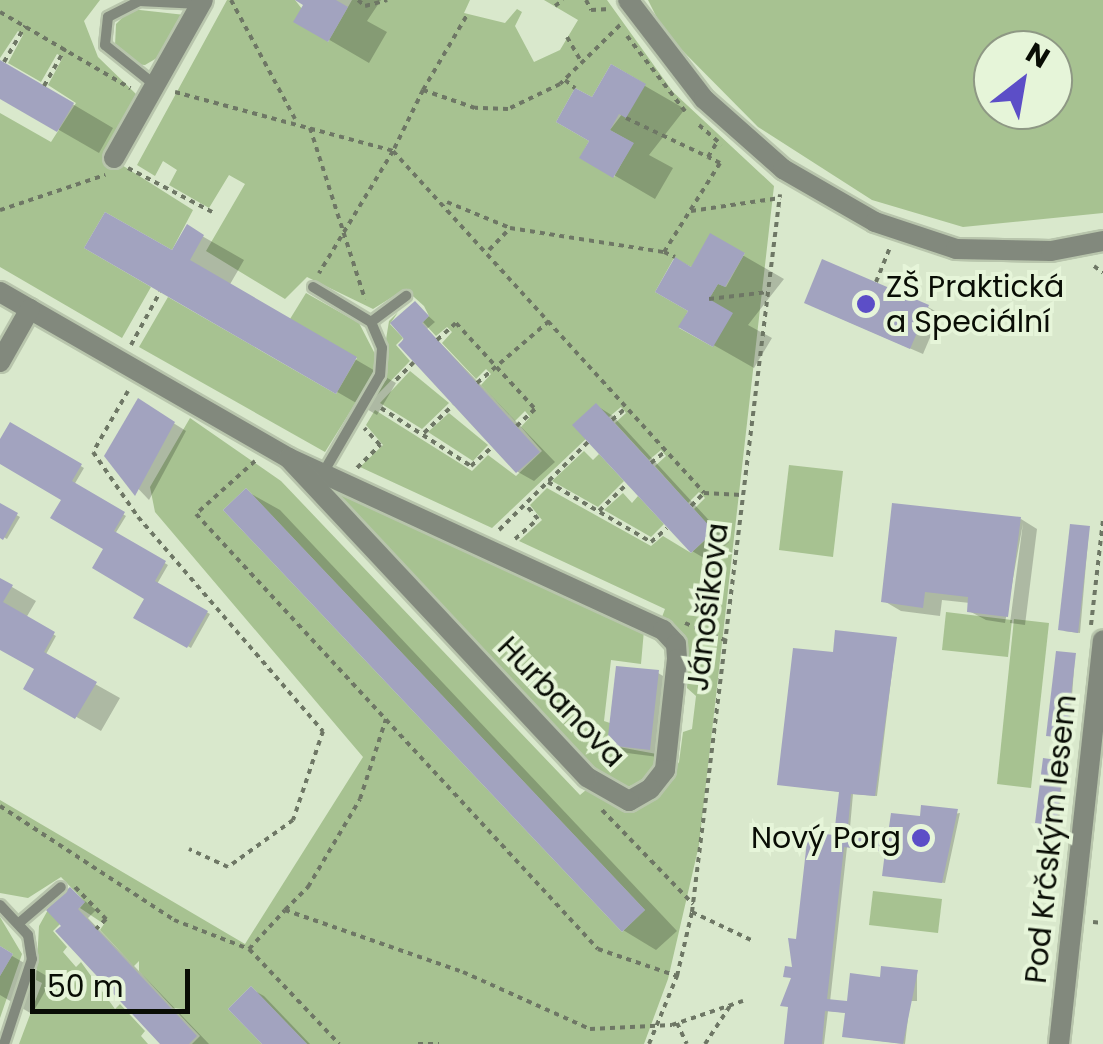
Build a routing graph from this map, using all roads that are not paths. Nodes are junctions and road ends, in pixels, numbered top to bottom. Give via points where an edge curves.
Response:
1 (202, 2) edge
2 (622, 4) edge
3 (158, 86) junction
4 (116, 164) road end
5 (1103, 240) edge
6 (313, 287) road end
7 (0, 292) edge
8 (404, 302) dead end
9 (30, 309) junction
10 (371, 322) junction
11 (0, 362) edge
12 (290, 458) junction
13 (322, 473) junction
14 (1103, 640) edge
15 (61, 886) road end
16 (0, 905) edge
17 (19, 923) junction
18 (4, 1044) edge
19 (1058, 1044) edge

1 - 3 street
1 - 3 lane via 139,1 108,17 104,45 122,66
2 - 5 street via 704,99 783,169 874,222 956,249 1051,251
3 - 4 street
6 - 10 lane
7 - 9 street, Hurbanova
8 - 10 lane
9 - 11 street
9 - 12 street, Hurbanova
10 - 13 lane via 382,348 380,375
12 - 13 street, Hurbanova
12 - 13 street, Hurbanova via 587,777 629,801 650,789 665,770 678,659 676,644 663,630
14 - 19 street, Pod Krčským lesem
15 - 17 lane
16 - 17 lane
17 - 18 lane via 32,959

